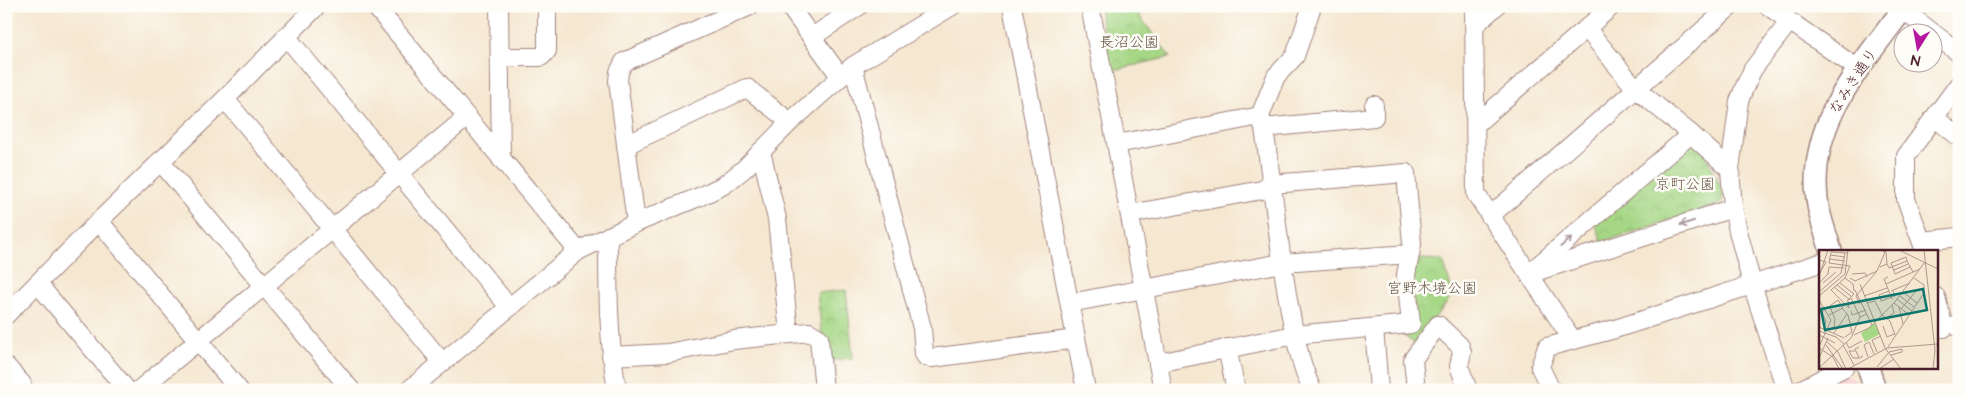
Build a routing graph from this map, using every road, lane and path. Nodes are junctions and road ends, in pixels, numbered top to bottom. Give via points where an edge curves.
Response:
1 (317, 6) edge
2 (375, 6) edge
3 (547, 6) edge
4 (750, 6) edge
5 (789, 6) edge
6 (859, 6) edge
7 (952, 6) edge
8 (1012, 6) edge
9 (1090, 6) edge
10 (1312, 6) edge
11 (1474, 6) edge
12 (1496, 6) edge
13 (1612, 6) edge
14 (1731, 6) edge
15 (1768, 6) edge
16 (1902, 7) edge
17 (496, 10) edge
18 (1789, 22) junction
19 (1475, 25) junction
20 (1587, 29) junction
21 (286, 36) junction
22 (812, 36) junction
23 (1959, 53) edge
24 (500, 57) junction
25 (1858, 70) junction
26 (846, 71) junction
27 (1959, 84) edge
28 (1636, 89) junction
29 (225, 99) junction
30 (1374, 104) dead end
31 (467, 117) junction
32 (1934, 118) junction
33 (790, 122) junction
34 (1262, 122) junction
35 (1476, 124) junction
36 (1691, 134) junction
37 (1959, 137) edge
38 (1117, 144) junction
39 (626, 145) junction
40 (761, 151) junction
41 (501, 159) junction
42 (160, 161) junction
43 (1730, 169) junction
44 (399, 174) junction
45 (1272, 184) junction
46 (1733, 208) junction
47 (1130, 214) junction
48 (1490, 216) junction
49 (99, 221) junction
50 (636, 223) junction
51 (332, 229) junction
52 (608, 236) junction
53 (1959, 237) edge
54 (1924, 246) edge
55 (1831, 250) edge
56 (578, 251) junction
57 (1410, 254) junction
58 (1282, 263) junction
59 (1819, 263) edge
60 (1529, 274) junction
61 (38, 284) junction
62 (1752, 284) junction
63 (265, 285) junction
64 (1144, 289) junction
65 (1938, 301) edge
66 (1070, 303) junction
67 (509, 307) junction
68 (6, 315) edge
69 (1951, 327) edge
70 (1374, 328) junction
71 (789, 333) junction
72 (1294, 335) junction
73 (1076, 339) junction
74 (1572, 339) junction
75 (198, 341) junction
76 (1227, 348) junction
77 (611, 356) junction
78 (442, 362) junction
79 (1158, 363) junction
80 (6, 366) edge
81 (1843, 368) edge
82 (1868, 368) edge
83 (17, 390) edge
84 (127, 390) edge
85 (139, 390) edge
86 (239, 390) edge
87 (351, 390) edge
88 (409, 390) edge
89 (617, 390) edge
90 (824, 390) edge
91 (1086, 390) edge
92 (1163, 390) edge
93 (1236, 390) edge
94 (1312, 390) edge
95 (1379, 390) edge
96 (1416, 390) edge
97 (1468, 390) edge
98 (1551, 390) edge
99 (1786, 390) edge
100 (1800, 390) edge
101 (1875, 390) edge

1 - 21 street
2 - 31 street
3 - 24 street via 546,51 541,57
4 - 39 street via 624,62 618,81
5 - 22 street
6 - 22 street
7 - 26 street
8 - 66 street
9 - 38 street
10 - 34 street via 1295,56 1276,76
11 - 19 street
12 - 19 street
13 - 20 street
14 - 28 street
15 - 18 street
16 - 23 street
16 - 25 street, なみき通り
17 - 24 street
18 - 25 street
18 - 43 street via 1753,69 1745,86 1739,101
19 - 35 street
20 - 28 street
20 - 35 street
21 - 29 street
21 - 44 street
22 - 26 street
24 - 41 street
25 - 55 street, なみき通り via 1832,112 1817,157 1817,202
26 - 33 street
26 - 73 street via 922,328 926,357
27 - 32 street
28 - 36 street
28 - 48 street
29 - 42 street
29 - 51 street
30 - 34 street via 1374,117
31 - 41 street
31 - 44 street
32 - 37 street
32 - 54 street via 1906,156 1906,198
33 - 39 street via 747,88
33 - 40 street
34 - 38 street
34 - 45 street
35 - 48 street via 1476,194
36 - 43 street
60 -> 36 street
38 - 47 street
39 - 50 street
40 - 50 street via 724,185
40 - 71 street via 777,219
41 - 56 street
42 - 49 street
42 - 63 street
43 - 46 street
44 - 51 street
44 - 67 street
45 - 47 street via 1262,190
45 - 57 street via 1406,173
45 - 58 street
46 -> 60 street
46 - 62 street
47 - 64 street
48 - 60 street
49 - 61 street
49 - 75 street
50 - 52 street
51 - 63 street
51 - 78 street
52 - 56 street
52 - 77 street
53 - 54 street
56 - 67 street
57 - 58 street
57 - 70 street via 1406,275 1411,324
58 - 64 street
58 - 72 street
59 - 62 street
60 - 74 street
61 - 68 street
61 - 84 street
62 - 74 street via 1615,329
62 - 99 street
63 - 75 street
63 - 87 street
64 - 66 street
64 - 79 street
65 - 69 street
66 - 73 street
67 - 78 street
70 - 72 street
70 - 95 street
71 - 77 street via 668,353
71 - 90 street via 809,332 818,338
72 - 76 street
72 - 94 street via 1304,374
73 - 91 street
74 - 98 street via 1547,347 1540,367
75 - 85 street
75 - 86 street
76 - 79 street
76 - 93 street
77 - 89 street
78 - 88 street
79 - 92 street
80 - 83 street via 22,384
81 - 100 street
82 - 101 street
96 - 97 street via 1413,360 1438,325 1460,346 1460,366

